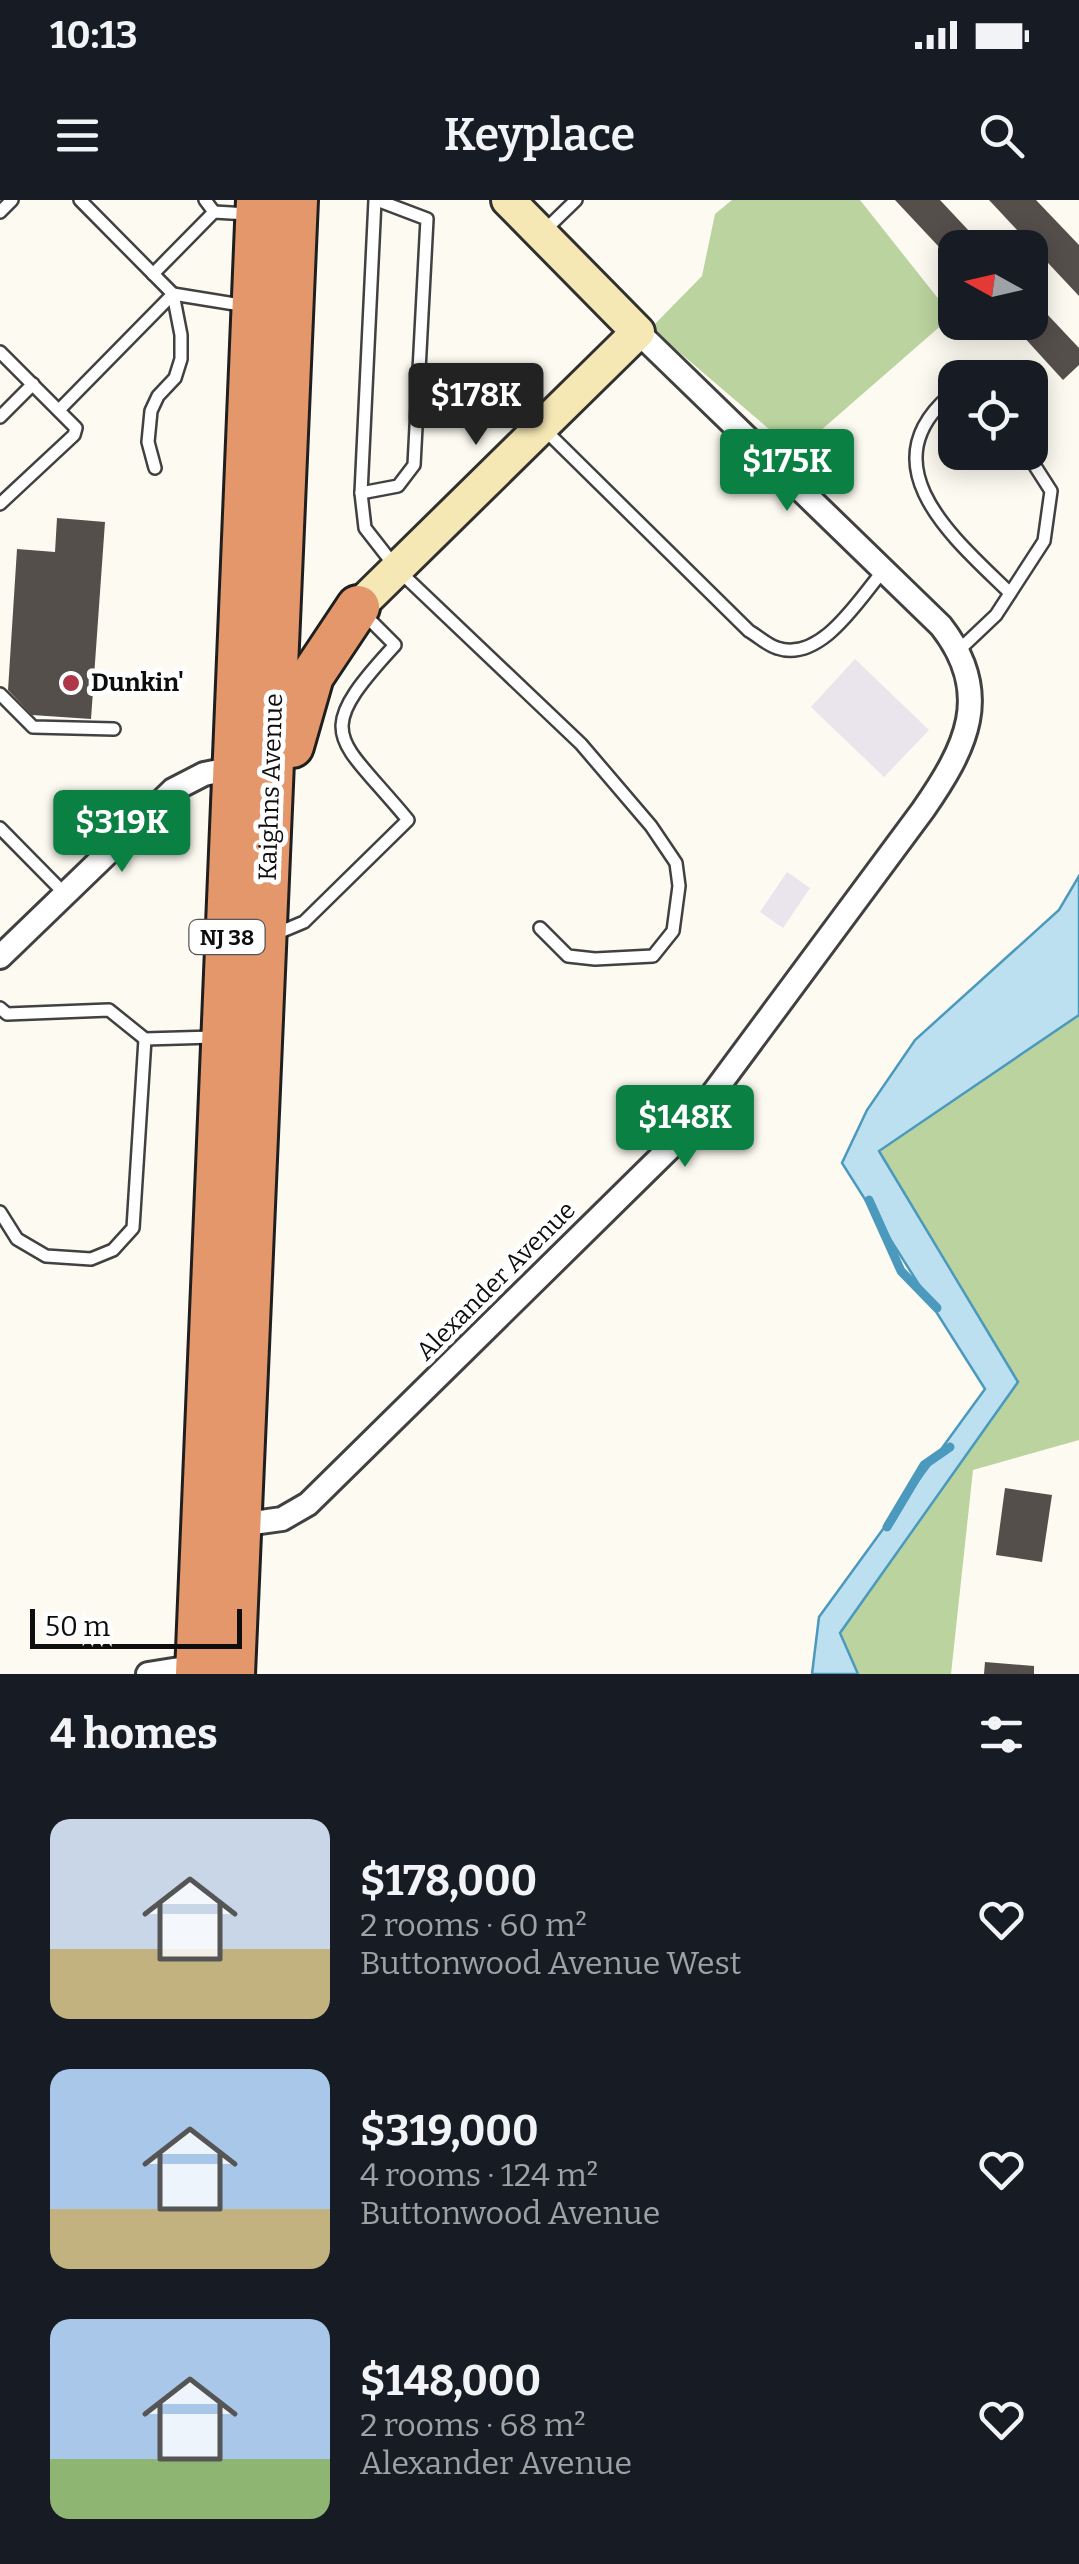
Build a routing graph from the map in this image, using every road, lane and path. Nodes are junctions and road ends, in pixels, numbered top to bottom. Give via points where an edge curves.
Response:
1 (12, 200) edge
2 (80, 200) edge
3 (205, 200) edge
4 (376, 200) edge
5 (508, 200) edge
6 (576, 200) edge
7 (270, 205) edge
8 (0, 212) edge
9 (214, 212) junction
10 (541, 234) junction
11 (153, 274) junction
12 (173, 294) junction
13 (253, 306) junction
14 (638, 332) junction
15 (0, 352) edge
16 (33, 384) junction
17 (938, 406) edge
18 (60, 408) junction
19 (0, 416) edge
20 (542, 427) junction
21 (155, 468) dead end
22 (1038, 470) edge
23 (360, 493) junction
24 (0, 504) edge
25 (397, 569) junction
26 (883, 571) junction
27 (1010, 593) junction
28 (358, 608) junction
29 (958, 651) junction
30 (0, 694) edge
31 (114, 729) dead end
32 (234, 768) junction
33 (0, 828) edge
34 (267, 874) junction
35 (65, 894) junction
36 (540, 928) dead end
37 (264, 938) junction
38 (0, 957) edge
39 (2, 1015) edge
40 (222, 1037) junction
41 (145, 1039) junction
42 (0, 1212) edge
43 (239, 1524) junction
44 (209, 1671) edge
45 (148, 1674) edge

1 - 8 lane
2 - 11 lane
3 - 9 lane
4 - 23 lane
4 - 23 lane via 426,218 414,465 398,486
5 - 10 street
6 - 10 lane
7 - 9 lane
7 - 13 highway, Kaighns Avenue / NJ 38
7 - 34 highway, Kaighns Avenue / NJ 38
9 - 11 lane
10 - 14 street
11 - 12 lane
12 - 13 lane
12 - 18 lane
12 - 21 lane via 181,359 150,412
13 - 32 highway, Kaighns Avenue / NJ 38
14 - 20 street
14 - 26 street
15 - 16 lane
16 - 18 lane
16 - 19 lane
17 - 27 lane via 927,415 916,457 922,495 951,535
18 - 24 lane via 72,420 74,435
20 - 25 street
20 - 26 lane via 774,648 793,651 823,639
22 - 27 lane via 1051,490 1044,541
23 - 25 lane via 364,528
25 - 28 street
25 - 36 lane via 581,744 676,862 680,886 672,931 653,956 568,956
26 - 29 street
27 - 29 lane
28 - 34 highway via 303,695
28 - 37 lane via 395,645 355,688 340,720 340,738 408,820 304,922
29 - 43 street, Alexander Avenue via 971,712 940,785 680,1138 324,1490 282,1519
30 - 31 lane via 33,727
32 - 35 street via 173,790
32 - 40 highway, Kaighns Avenue / NJ 38
33 - 35 lane
34 - 37 highway, Kaighns Avenue / NJ 38
35 - 38 street
37 - 43 highway, Kaighns Avenue / NJ 38
39 - 41 lane via 108,1010
40 - 41 lane
40 - 44 highway, Kaighns Avenue / NJ 38
41 - 42 lane via 132,1228 113,1250 91,1259 46,1256 17,1239
43 - 44 highway, Kaighns Avenue / NJ 38
44 - 45 street

